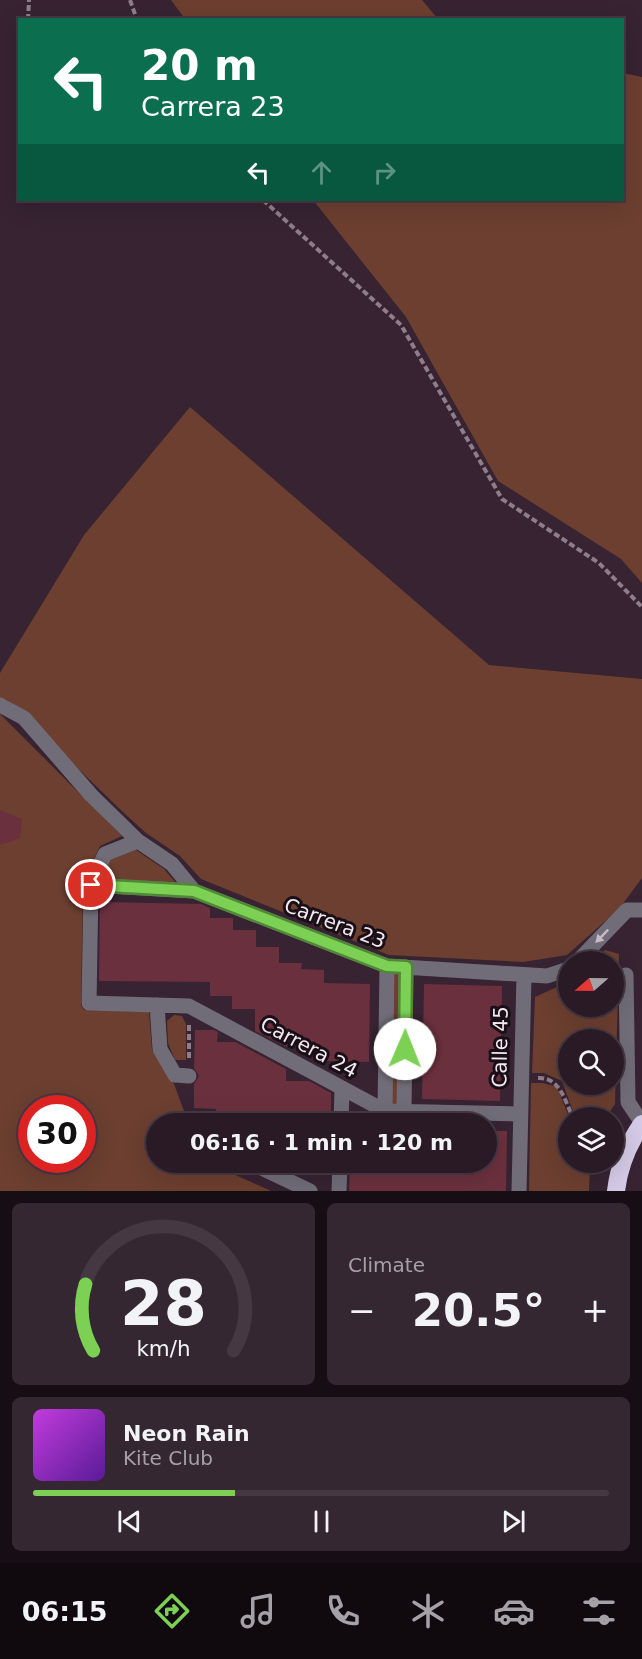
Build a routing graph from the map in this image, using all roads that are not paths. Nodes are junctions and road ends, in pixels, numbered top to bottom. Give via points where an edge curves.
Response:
1 (0, 705) edge
2 (138, 841) junction
3 (91, 885) junction
4 (194, 891) junction
5 (642, 910) edge
6 (588, 951) edge
7 (387, 966) junction
8 (406, 967) junction
9 (558, 972) edge
10 (524, 975) junction
11 (626, 975) dead end
12 (157, 1005) junction
13 (189, 1076) dead end
14 (342, 1089) junction
15 (385, 1111) junction
16 (404, 1111) junction
17 (341, 1113) edge
18 (520, 1114) junction
19 (642, 1124) edge
20 (635, 1150) edge
21 (272, 1173) edge
22 (340, 1173) edge
23 (310, 1191) edge
24 (339, 1191) edge
25 (519, 1191) edge
26 (616, 1191) edge

1 - 2 street via 24,718 91,795
2 - 3 street via 105,854
2 - 4 street via 172,864
3 - 4 street, Carrera 23
3 - 12 street via 89,1003
4 - 7 street, Carrera 23
5 -> 6 street via 627,910
7 - 8 street, Carrera 23
7 - 15 street
8 - 10 street, Carrera 23
8 - 16 street
9 - 10 street, Carrera 23
10 - 18 street, Calle 45
11 - 19 street via 628,1102
12 - 13 street via 160,1049 175,1075
12 - 14 street, Carrera 24 via 189,1006
14 - 15 street, Carrera 24
14 - 17 street
15 - 16 street, Carrera 24
16 - 18 street, Carrera 24
18 - 25 street, Calle 45
19 - 20 highway via 633,1137
20 - 26 highway via 618,1174
21 - 23 street
22 - 24 street

